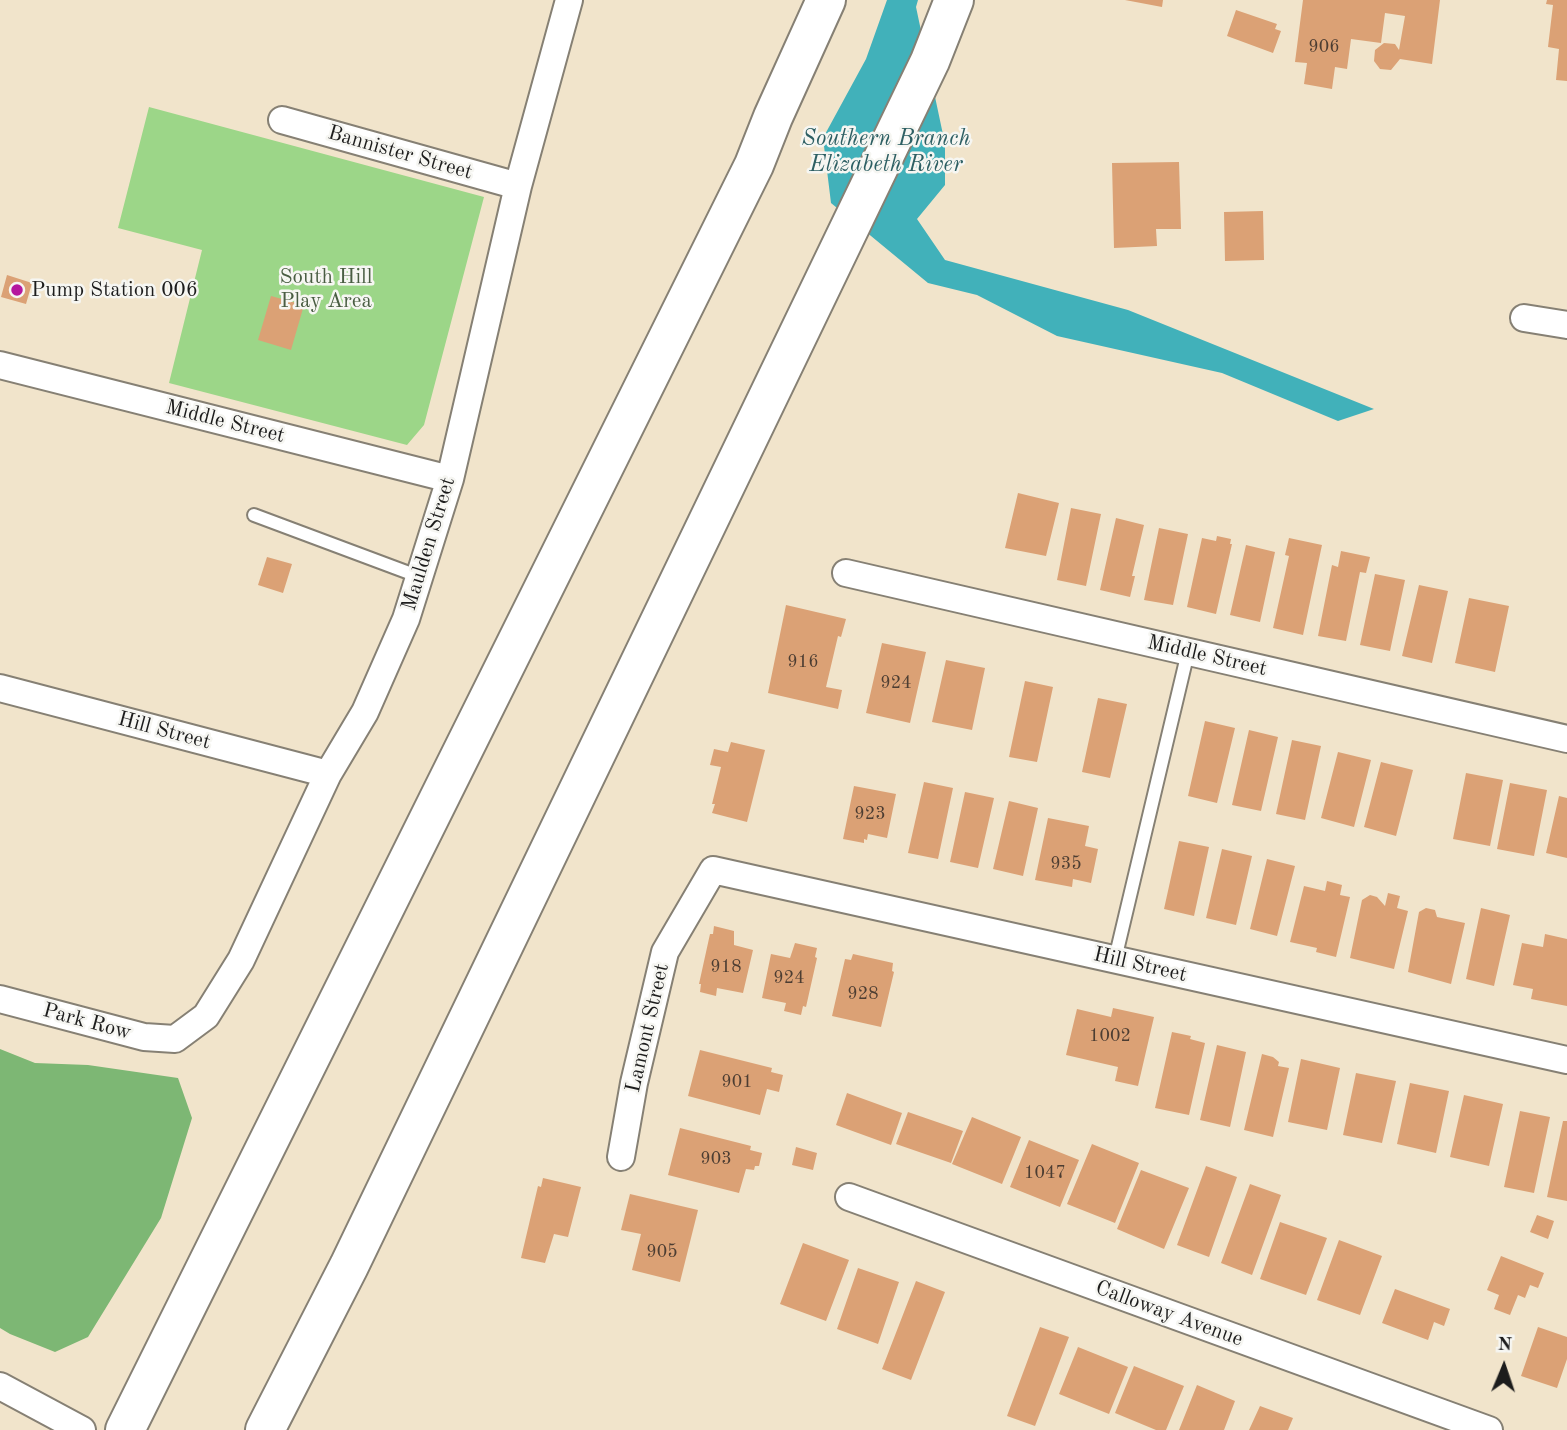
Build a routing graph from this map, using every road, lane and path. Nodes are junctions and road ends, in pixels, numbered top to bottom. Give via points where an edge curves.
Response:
1 (569, 0) edge
2 (826, 0) edge
3 (954, 0) edge
4 (282, 120) dead end
5 (518, 186) junction
6 (1524, 318) dead end
7 (1567, 325) edge
8 (0, 365) edge
9 (450, 479) junction
10 (254, 515) dead end
11 (846, 573) dead end
12 (420, 577) junction
13 (1188, 652) junction
14 (0, 688) edge
15 (1567, 739) edge
16 (328, 774) junction
17 (713, 870) joint
18 (1115, 959) junction
19 (0, 999) edge
20 (175, 1039) joint
21 (1567, 1060) edge
22 (621, 1157) dead end
23 (849, 1197) dead end
24 (0, 1386) edge
25 (82, 1430) edge
26 (125, 1430) edge
27 (265, 1430) edge
28 (1489, 1430) edge

1 - 5 street, Maulden Street
2 - 26 highway via 754,165
3 - 27 highway via 930,61 806,320 355,1254
4 - 5 street, Bannister Street
5 - 9 street, Maulden Street
6 - 7 street
8 - 9 street, Middle Street
9 - 12 street, Maulden Street
10 - 12 lane
11 - 13 street, Middle Street
12 - 16 street, Maulden Street via 365,712
13 - 15 street, Middle Street
13 - 18 lane
14 - 16 street, Hill Street
16 - 20 street, Maulden Street via 241,960 206,1016
17 - 18 street, Hill Street
17 - 22 street, Lamont Street via 665,952
18 - 21 street, Hill Street
19 - 20 street, Park Row via 144,1037
23 - 28 street, Calloway Avenue
24 - 25 street

